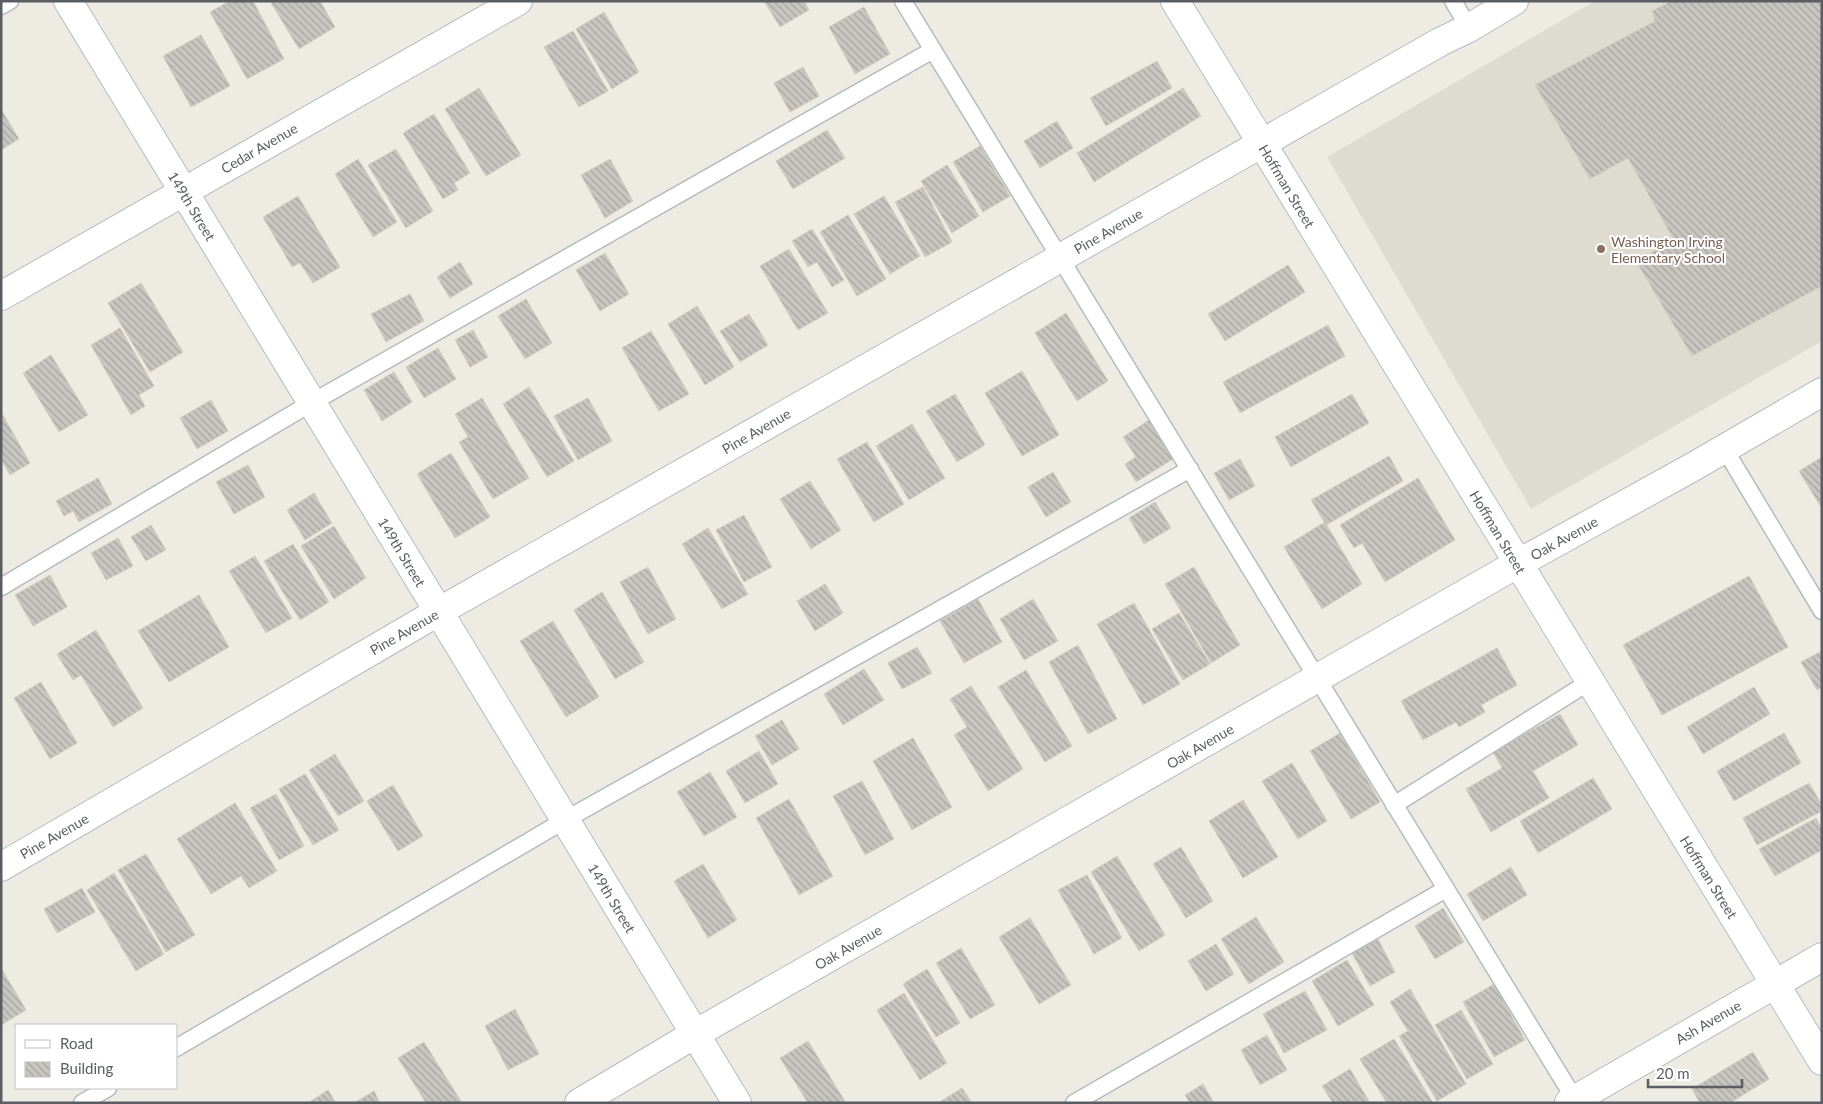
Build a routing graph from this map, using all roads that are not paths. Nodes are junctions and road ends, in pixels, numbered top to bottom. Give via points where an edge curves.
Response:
1 (10, 1) edge
2 (68, 1) edge
3 (518, 1) edge
4 (903, 1) edge
5 (1175, 1) edge
6 (1453, 1) edge
7 (1514, 1) edge
8 (1, 6) edge
9 (1469, 28) junction
10 (934, 50) junction
11 (1262, 144) junction
12 (183, 191) junction
13 (1061, 258) junction
14 (1, 296) edge
15 (1822, 392) edge
16 (311, 403) junction
17 (1724, 448) junction
18 (1190, 469) junction
19 (1517, 564) junction
20 (1, 587) edge
21 (1822, 611) edge
22 (438, 612) junction
23 (1317, 678) junction
24 (1590, 682) junction
25 (1394, 804) junction
26 (565, 820) junction
27 (1, 867) edge
28 (1446, 890) junction
29 (1822, 957) edge
30 (1775, 984) junction
31 (696, 1034) junction
32 (178, 1047) edge
33 (1822, 1061) edge
34 (106, 1089) edge
35 (1573, 1102) edge
36 (82, 1103) edge
37 (579, 1103) edge
38 (737, 1103) edge
39 (1074, 1103) edge

1 - 8 lane
2 - 12 street, 149th Street
3 - 12 street, Cedar Avenue
4 - 10 lane
5 - 11 street, Hoffman Street
6 - 9 lane
7 - 9 street, Pine Avenue
9 - 11 street, Pine Avenue
10 - 13 lane
10 - 16 lane
11 - 13 street, Pine Avenue
11 - 19 street, Hoffman Street
12 - 14 street, Cedar Avenue
12 - 16 street, 149th Street
13 - 18 lane
13 - 22 street, Pine Avenue
15 - 17 street, Oak Avenue
16 - 20 lane
16 - 22 street, 149th Street
17 - 19 street, Oak Avenue
17 - 21 lane
18 - 23 lane
18 - 26 lane
19 - 23 street, Oak Avenue
19 - 24 street, Hoffman Street
22 - 26 street, 149th Street
22 - 27 street, Pine Avenue
23 - 25 lane
23 - 31 street, Oak Avenue
24 - 25 lane
24 - 30 street, Hoffman Street
25 - 28 lane
26 - 31 street, 149th Street
26 - 32 lane
28 - 35 lane
28 - 39 lane
29 - 30 street, Ash Avenue
30 - 33 street, Hoffman Street
30 - 35 street, Ash Avenue
31 - 37 street, Oak Avenue
31 - 38 street, 149th Street
34 - 36 lane

